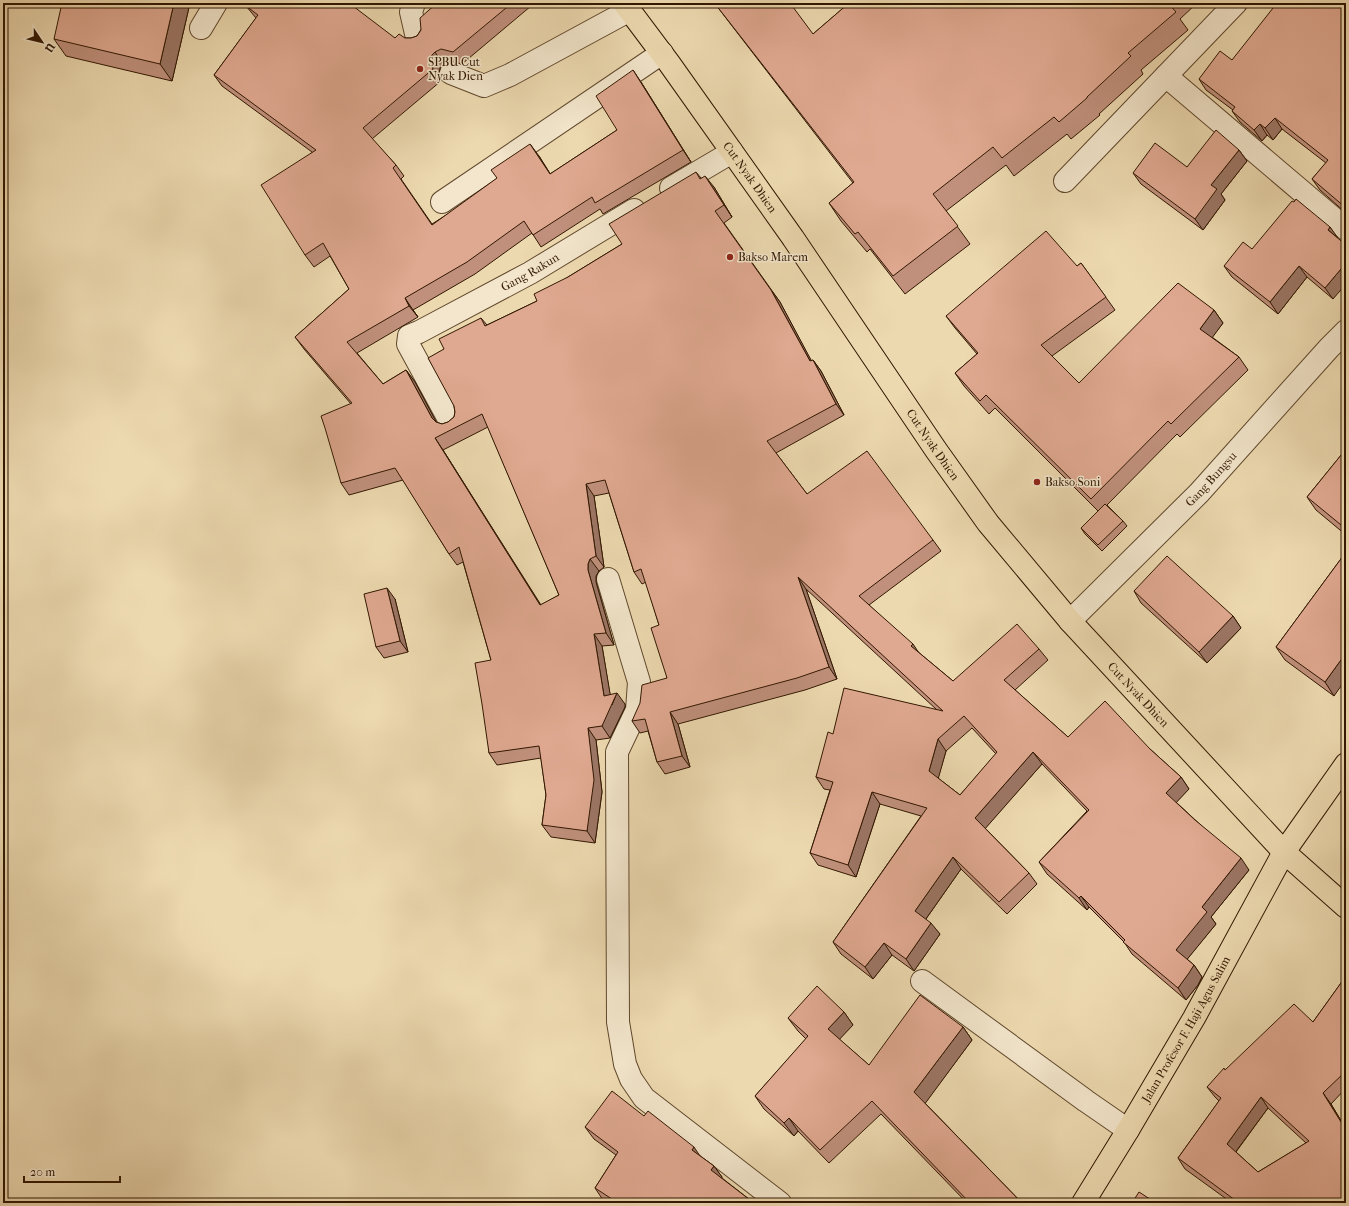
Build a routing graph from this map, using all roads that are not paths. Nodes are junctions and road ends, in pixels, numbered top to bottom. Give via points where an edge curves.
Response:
1 (216, 3) edge
2 (414, 3) edge
3 (1235, 3) edge
4 (627, 7) edge
5 (201, 28) dead end
6 (417, 38) edge
7 (662, 53) junction
8 (451, 73) dead end
9 (1166, 76) junction
10 (732, 152) junction
11 (1065, 181) dead end
12 (442, 202) dead end
13 (1346, 229) edge
14 (1346, 331) edge
15 (451, 423) edge
16 (608, 579) dead end
17 (1070, 621) junction
18 (1346, 764) edge
19 (1284, 852) junction
20 (1346, 907) edge
21 (922, 981) dead end
22 (1128, 1130) junction
23 (780, 1203) edge
24 (1084, 1203) edge

1 - 5 street
2 - 6 street via 411,12
3 - 9 street
4 - 7 main road, Cut Nyak Dhien
4 - 8 street via 510,75 484,86
7 - 10 main road, Cut Nyak Dhien
7 - 12 street
9 - 11 street
9 - 13 street
10 - 15 street, Gang Rakun via 530,273 409,336 408,344
10 - 17 main road, Cut Nyak Dhien via 988,523
14 - 17 street, Gang Bungsu via 1199,493
16 - 23 street via 639,682 637,710 617,752 618,1022 625,1064 631,1079 644,1098
17 - 19 main road, Cut Nyak Dhien
18 - 19 main road, Jalan Profesor F. Haji Agus Salim
19 - 20 main road, Cut Nyak Dhien
19 - 22 main road, Jalan Profesor F. Haji Agus Salim via 1194,1018
21 - 22 street
22 - 24 main road, Jalan Profesor F. Haji Agus Salim

